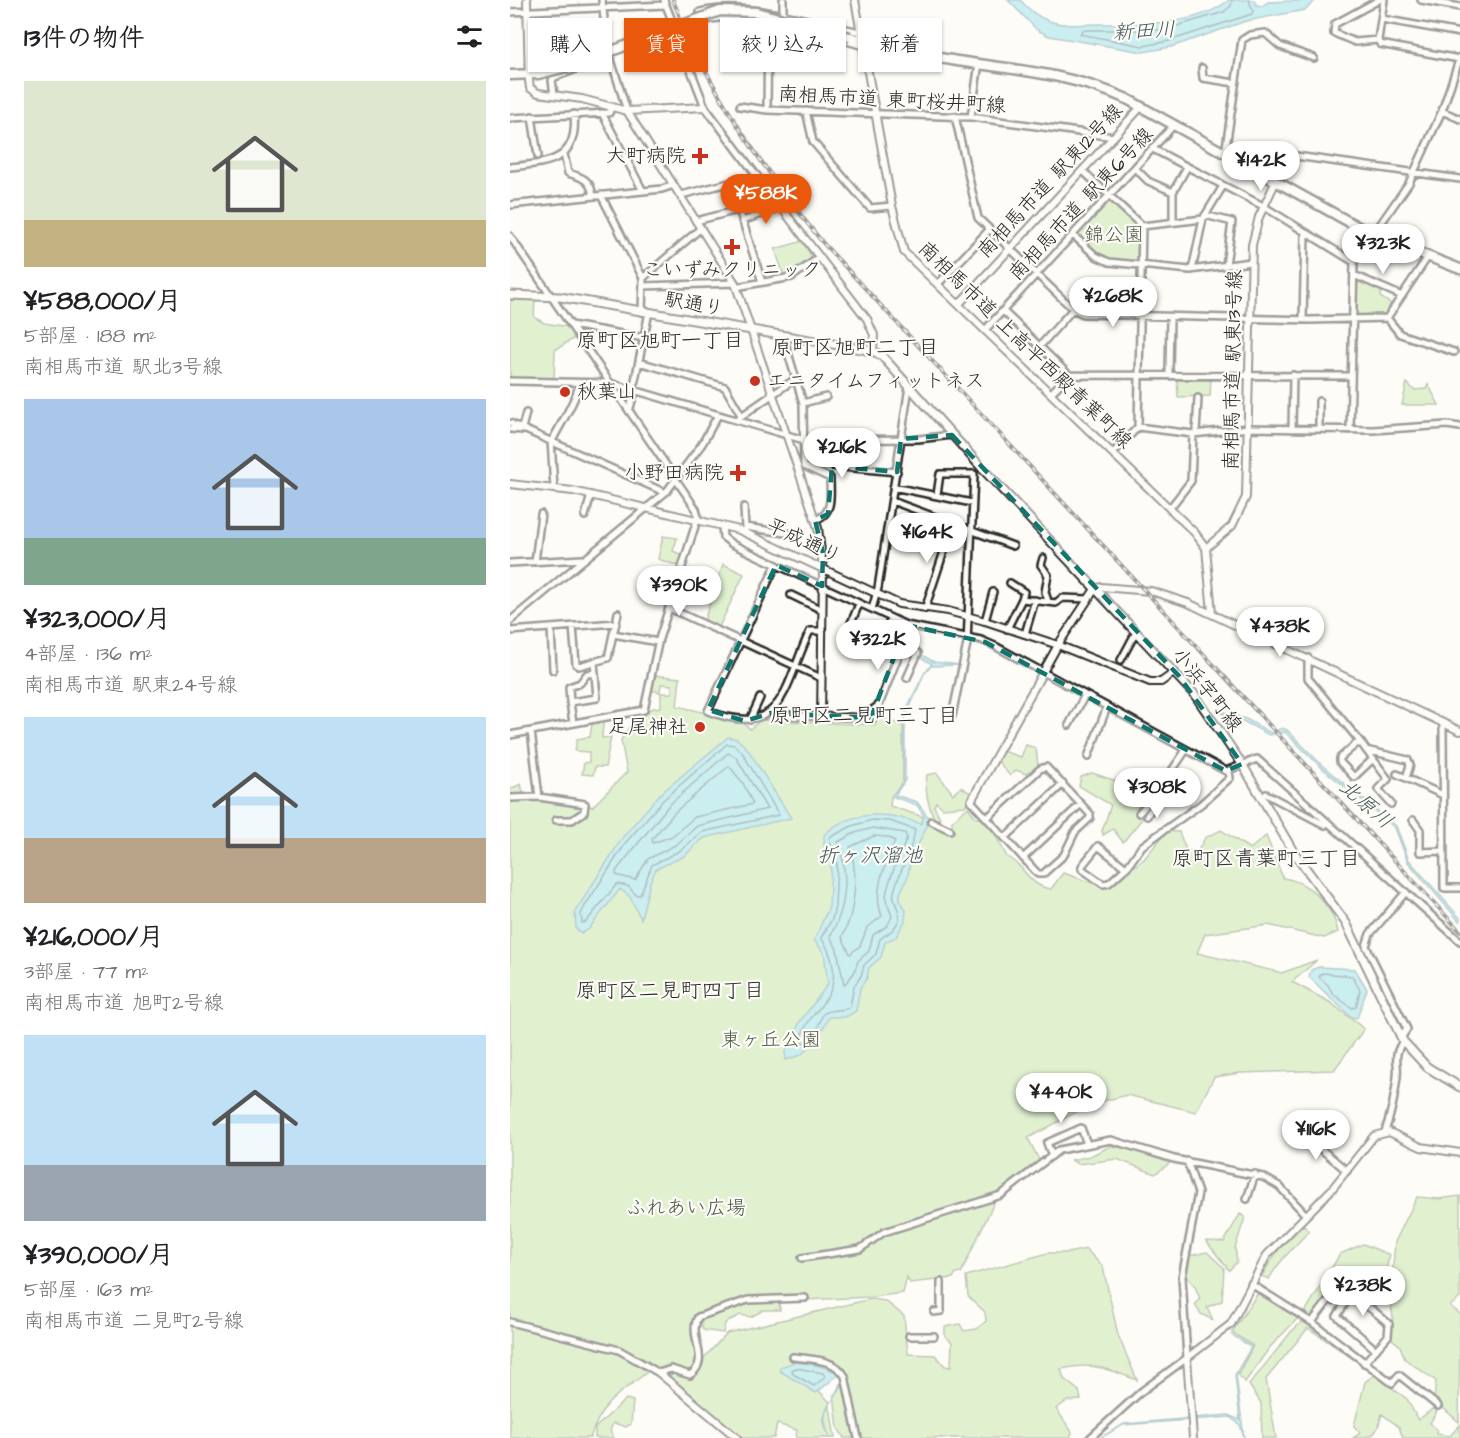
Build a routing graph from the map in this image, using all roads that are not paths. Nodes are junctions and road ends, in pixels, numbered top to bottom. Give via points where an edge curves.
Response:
1 (527, 0) edge
2 (602, 0) edge
3 (783, 0) edge
4 (855, 0) edge
5 (1379, 0) edge
6 (1384, 0) edge
7 (1421, 0) edge
8 (664, 3) edge
9 (1460, 7) edge
10 (603, 9) junction
11 (527, 11) junction
12 (510, 12) edge
13 (783, 14) junction
14 (604, 18) edge
15 (670, 18) edge
16 (753, 18) edge
17 (859, 18) edge
18 (1382, 19) junction
19 (1460, 33) edge
20 (858, 38) edge
21 (858, 39) edge
22 (1378, 40) junction
23 (942, 57) edge
24 (1314, 58) dead end
25 (1460, 58) edge
26 (612, 62) edge
27 (979, 63) junction
28 (1202, 68) dead end
29 (536, 72) edge
30 (566, 72) edge
31 (691, 72) edge
32 (767, 72) edge
33 (868, 72) edge
34 (533, 73) junction
35 (511, 77) edge
36 (1235, 83) junction
37 (554, 95) junction
38 (612, 106) junction
39 (740, 106) dead end
40 (705, 107) junction
41 (1141, 107) junction
42 (767, 110) junction
43 (627, 111) junction
44 (806, 111) junction
45 (1442, 111) junction
46 (874, 112) junction
47 (602, 113) junction
48 (574, 114) junction
49 (532, 116) junction
50 (955, 116) junction
51 (971, 117) junction
52 (510, 118) edge
53 (1460, 119) edge
54 (1174, 125) junction
55 (1114, 137) junction
56 (1153, 149) junction
57 (1223, 150) junction
58 (564, 154) junction
59 (538, 156) dead end
60 (510, 167) edge
61 (1187, 167) junction
62 (1135, 168) junction
63 (1083, 171) junction
64 (1414, 171) junction
65 (757, 176) junction
66 (1460, 179) edge
67 (1276, 181) junction
68 (731, 184) junction
69 (674, 185) junction
70 (1223, 186) junction
71 (643, 190) junction
72 (1173, 192) junction
73 (601, 195) junction
74 (681, 195) junction
75 (593, 196) junction
76 (1109, 196) junction
77 (510, 205) edge
78 (892, 206) junction
79 (1263, 206) junction
80 (781, 207) junction
81 (738, 210) junction
82 (1204, 217) junction
83 (696, 221) junction
84 (742, 221) junction
85 (1173, 222) junction
86 (1142, 226) junction
87 (701, 228) junction
88 (989, 230) junction
89 (1305, 234) junction
90 (1371, 234) junction
91 (1073, 235) junction
92 (510, 236) edge
93 (1010, 249) junction
94 (820, 257) junction
95 (1427, 258) junction
96 (1251, 262) junction
97 (1354, 262) junction
98 (1141, 264) junction
99 (1226, 265) junction
100 (1460, 269) edge
101 (1192, 270) junction
102 (1036, 274) junction
103 (1354, 275) junction
104 (643, 278) junction
105 (762, 282) junction
106 (938, 284) junction
107 (736, 285) junction
108 (642, 286) junction
109 (510, 295) edge
110 (551, 296) junction
111 (1402, 296) junction
112 (959, 304) junction
113 (1073, 309) junction
114 (1003, 310) junction
115 (646, 312) junction
116 (1140, 316) junction
117 (1170, 317) junction
118 (1250, 318) junction
119 (1387, 318) junction
120 (1303, 320) junction
121 (1352, 320) junction
122 (571, 325) junction
123 (751, 330) junction
124 (985, 330) junction
125 (783, 336) junction
126 (644, 338) junction
127 (1040, 346) junction
128 (873, 351) junction
129 (1454, 352) dead end
130 (639, 362) junction
131 (1139, 373) junction
132 (1169, 373) junction
133 (1069, 375) junction
134 (1250, 375) junction
135 (1293, 375) junction
136 (1351, 376) junction
137 (795, 379) junction
138 (510, 381) edge
139 (579, 383) junction
140 (610, 383) junction
141 (909, 387) junction
142 (634, 390) junction
143 (1052, 393) junction
144 (773, 394) junction
145 (826, 397) dead end
146 (1198, 398) dead end
147 (1319, 401) dead end
148 (803, 403) junction
149 (629, 411) junction
150 (526, 413) dead end
151 (717, 415) junction
152 (741, 415) junction
153 (739, 422) junction
154 (510, 423) edge
155 (1138, 427) junction
156 (1460, 427) edge
157 (522, 428) junction
158 (1250, 428) junction
159 (510, 429) edge
160 (1292, 429) junction
161 (1319, 429) junction
162 (1350, 430) junction
163 (528, 431) junction
164 (1194, 434) junction
165 (786, 435) junction
166 (952, 435) junction
167 (902, 439) junction
168 (804, 440) junction
169 (832, 440) junction
170 (551, 441) junction
171 (1113, 453) junction
172 (832, 466) junction
173 (801, 467) junction
174 (981, 467) junction
175 (897, 472) junction
176 (974, 474) junction
177 (830, 478) junction
178 (675, 480) junction
179 (510, 484) edge
180 (893, 487) junction
181 (554, 489) junction
182 (664, 492) junction
183 (591, 495) junction
184 (936, 495) junction
185 (892, 501) junction
186 (972, 503) junction
187 (744, 507) dead end
188 (1170, 508) junction
189 (645, 509) junction
190 (541, 514) dead end
191 (585, 516) dead end
192 (815, 520) junction
193 (697, 521) junction
194 (953, 524) junction
195 (722, 526) junction
196 (745, 530) junction
197 (970, 530) junction
198 (792, 534) dead end
199 (1013, 546) dead end
200 (1206, 548) junction
201 (1043, 558) dead end
202 (585, 559) junction
203 (510, 562) edge
204 (535, 562) junction
205 (776, 565) junction
206 (824, 567) junction
207 (1010, 583) dead end
208 (823, 586) junction
209 (1095, 589) junction
210 (993, 592) dead end
211 (877, 594) junction
212 (790, 595) dead end
213 (1022, 599) junction
214 (1089, 599) junction
215 (1035, 600) junction
216 (1048, 601) junction
217 (859, 604) junction
218 (669, 608) junction
219 (872, 609) junction
220 (925, 609) junction
221 (822, 610) junction
222 (618, 613) dead end
223 (1212, 613) junction
224 (968, 616) junction
225 (890, 618) junction
226 (510, 621) edge
227 (985, 621) junction
228 (616, 623) junction
229 (851, 623) dead end
230 (906, 625) junction
231 (573, 626) junction
232 (550, 628) junction
233 (1007, 629) junction
234 (510, 631) edge
235 (822, 631) junction
236 (1136, 632) junction
237 (613, 634) junction
238 (1025, 634) junction
239 (967, 637) junction
240 (740, 641) junction
241 (658, 642) junction
242 (903, 642) junction
243 (1058, 645) junction
244 (885, 649) dead end
245 (1308, 658) junction
246 (1121, 660) dead end
247 (594, 662) junction
248 (795, 666) junction
249 (553, 670) dead end
250 (1044, 672) junction
251 (1175, 672) junction
252 (595, 673) junction
253 (821, 678) junction
254 (907, 678) dead end
255 (1085, 695) junction
256 (760, 698) dead end
257 (570, 702) junction
258 (1107, 707) junction
259 (771, 712) junction
260 (952, 716) dead end
261 (821, 717) junction
262 (873, 718) joint
263 (750, 720) junction
264 (573, 723) junction
265 (1443, 723) junction
266 (1068, 725) dead end
267 (531, 731) junction
268 (1460, 731) edge
269 (510, 735) edge
270 (1364, 747) junction
271 (1186, 750) junction
272 (1088, 757) dead end
273 (1373, 759) junction
274 (1242, 764) junction
275 (1229, 772) junction
276 (1397, 774) dead end
277 (1406, 778) junction
278 (1166, 782) junction
279 (1063, 784) junction
280 (1266, 794) dead end
281 (1443, 795) junction
282 (539, 797) junction
283 (510, 798) edge
284 (971, 801) joint
285 (1080, 804) junction
286 (1391, 804) dead end
287 (1139, 813) dead end
288 (1147, 816) dead end
289 (987, 818) junction
290 (556, 820) dead end
291 (1413, 820) dead end
292 (931, 822) dead end
293 (1333, 829) junction
294 (950, 830) dead end
295 (1005, 838) junction
296 (1443, 852) junction
297 (1023, 858) junction
298 (1126, 868) junction
299 (1460, 888) edge
300 (1406, 892) junction
301 (1460, 941) edge
302 (1363, 949) junction
303 (1402, 1039) junction
304 (1460, 1087) edge
305 (1301, 1132) dead end
306 (1385, 1132) junction
307 (1087, 1144) junction
308 (1460, 1153) edge
309 (1052, 1156) junction
310 (1187, 1161) junction
311 (1347, 1171) junction
312 (1255, 1174) junction
313 (1246, 1199) dead end
314 (1306, 1215) junction
315 (802, 1258) dead end
316 (941, 1282) dead end
317 (1251, 1284) junction
318 (805, 1298) dead end
319 (1348, 1299) junction
320 (934, 1312) dead end
321 (510, 1322) edge
322 (1312, 1322) junction
323 (909, 1336) dead end
324 (934, 1336) dead end
325 (1376, 1350) junction
326 (793, 1357) dead end
327 (1187, 1358) junction
328 (1365, 1363) junction
329 (659, 1373) junction
330 (1438, 1406) dead end
331 (737, 1438) edge
332 (858, 1438) edge
333 (1090, 1438) edge
334 (1194, 1438) edge

1 - 11 street
2 - 10 street
3 - 13 street
4 - 17 street, 南相馬市道 上高平西殿青葉町線
5 - 22 street via 1335,24 1334,33 1355,42
6 - 18 street
7 - 9 street
8 - 10 street
8 - 15 street
10 - 11 street
10 - 14 street
11 - 12 street
11 - 34 street
13 - 16 street via 743,5 700,12 702,21 730,15
13 - 20 street
18 - 19 street
18 - 22 street
21 - 34 main road, bridge via 756,12 720,11 571,66
22 - 25 street via 1385,46
23 - 27 main road
24 - 36 street via 1280,46 1265,33 1250,35 1239,48
25 - 45 street
26 - 43 street
27 - 41 main road via 1076,79
27 - 51 street
28 - 36 street via 1203,78
29 - 34 street
30 - 37 street via 555,77
31 - 40 street
32 - 42 street
33 - 46 street, 南相馬市道 上高平西殿青葉町線
34 - 35 main road
34 - 37 street via 530,88
36 - 57 street via 1228,145
37 - 38 street
38 - 43 street
38 - 47 street via 611,112
39 - 42 street, 南相馬市道 東町桜井町線
40 - 43 street
40 - 65 street
41 - 54 main road
41 - 55 street, 南相馬市道 駅東12号線
42 - 44 street, 南相馬市道 東町桜井町線
43 - 69 street
44 - 46 street, 南相馬市道 東町桜井町線
44 - 78 street via 813,142 870,208
45 - 53 street
45 - 64 street
46 - 50 street, 南相馬市道 東町桜井町線
46 - 78 street, 南相馬市道 上高平西殿青葉町線
47 - 48 street
47 - 71 street
48 - 49 street
48 - 58 street via 574,132
49 - 52 street
49 - 59 street
50 - 51 street, 南相馬市道 東町桜井町線
50 - 88 street via 974,209
51 - 55 street, 南相馬市道 東町桜井町線
54 - 56 street, 南相馬市道 駅東6号線
54 - 57 main road
55 - 63 street, 南相馬市道 駅東12号線
56 - 61 street
56 - 62 street, 南相馬市道 駅東6号線
57 - 64 street via 1239,147
57 - 67 main road
58 - 60 street via 545,163
58 - 75 street via 568,173 584,177
61 - 70 street
61 - 72 street
62 - 72 street via 1148,182
62 - 76 street, 南相馬市道 駅東6号線
63 - 76 street
63 - 93 street, 南相馬市道 駅東12号線
64 - 66 street
64 - 90 street via 1399,200
65 - 68 street
65 - 80 street
67 - 79 street, 南相馬市道 駅東13号線
67 - 90 main road
68 - 74 street
68 - 81 street
69 - 71 street
69 - 74 street
70 - 79 street
70 - 82 street
71 - 73 street
72 - 85 street
73 - 75 street
73 - 104 street
74 - 83 street
75 - 77 street
76 - 86 street
76 - 91 street, 南相馬市道 駅東6号線
78 - 106 street, 南相馬市道 上高平西殿青葉町線 via 904,252
79 - 89 street
79 - 96 street, 南相馬市道 駅東13号線
80 - 84 street
80 - 94 street
81 - 83 street
81 - 84 street
82 - 85 street
82 - 99 street via 1232,222
82 - 101 street
83 - 87 street
84 - 105 street
85 - 86 street
86 - 98 street
87 - 104 street
87 - 107 street
88 - 93 street
88 - 106 street
89 - 97 street
89 - 120 street
90 - 95 main road
90 - 97 street
91 - 98 street via 1100,259
91 - 102 street, 南相馬市道 駅東6号線
92 - 110 street
93 - 102 street
93 - 112 street, 南相馬市道 駅東12号線
94 - 105 street via 792,278
94 - 128 street via 870,323
95 - 100 main road
95 - 111 street
96 - 99 street
96 - 118 street, 南相馬市道 駅東13号線
97 - 103 street
98 - 101 street
98 - 116 street
99 - 101 street
102 - 113 street
102 - 114 street, 南相馬市道 駅東6号線
103 - 111 street
103 - 121 street
104 - 108 street
105 - 107 street
106 - 112 street, 南相馬市道 上高平西殿青葉町線
107 - 108 street
107 - 123 street
108 - 115 street
109 - 110 main road, 駅通り
110 - 115 main road, 駅通り
110 - 122 street
111 - 119 street
112 - 124 street, 南相馬市道 上高平西殿青葉町線
113 - 116 street via 1093,316
113 - 127 street
114 - 124 street, 南相馬市道 駅東6号線
114 - 127 street
115 - 123 main road, 駅通り
115 - 126 street
116 - 117 street
116 - 131 street
117 - 118 street
117 - 132 street
118 - 120 street
118 - 134 street, 南相馬市道 駅東13号線
119 - 121 street
119 - 129 street via 1400,334
120 - 121 street
121 - 136 street
122 - 126 street
122 - 140 street
123 - 125 main road, 駅通り
123 - 144 street
124 - 143 street, 南相馬市道 上高平西殿青葉町線
125 - 128 main road, 駅通り
125 - 137 street
126 - 130 street
127 - 133 street
128 - 141 main road, 小浜字町線
130 - 142 street
130 - 152 street via 724,387
131 - 132 street
131 - 133 street
131 - 155 street
132 - 134 street
133 - 143 street
134 - 135 street
134 - 158 street, 南相馬市道 駅東13号線
135 - 136 street
135 - 160 street
136 - 162 street
137 - 144 street
137 - 148 street
138 - 139 street
139 - 140 street
139 - 170 street via 578,393
140 - 142 street
140 - 149 street
141 - 166 main road, 小浜字町線
141 - 167 street
142 - 149 street
142 - 151 street
143 - 171 street, 南相馬市道 上高平西殿青葉町線
144 - 152 street
144 - 165 street
145 - 148 street
146 - 164 street
147 - 161 street
148 - 168 street
149 - 178 street
150 - 157 street
151 - 153 street
151 - 178 street via 702,444
152 - 153 street
153 - 165 street
154 - 157 street
155 - 164 street
155 - 171 street
156 - 162 street
157 - 163 street
158 - 160 street
158 - 164 street
158 - 200 street, 南相馬市道 駅東13号線 via 1245,502 1232,526
159 - 163 street
160 - 161 street
161 - 162 street
163 - 170 street
164 - 188 street via 1191,481
165 - 168 street
165 - 173 street
166 - 167 street
166 - 174 main road, 小浜字町線
167 - 169 street
167 - 175 street
168 - 169 street
168 - 173 street
169 - 172 street
170 - 181 street
170 - 182 street
171 - 188 street, 南相馬市道 上高平西殿青葉町線
172 - 175 street
172 - 177 street
173 - 177 street
173 - 192 street
174 - 176 street
174 - 209 main road, 小浜字町線
175 - 180 street
176 - 184 street via 940,474
176 - 186 street
177 - 192 street via 829,511
178 - 182 street
178 - 193 street via 697,510
179 - 181 street, 平成通り
180 - 184 street
180 - 185 street
181 - 183 street, 平成通り
182 - 189 street
183 - 189 street, 平成通り
183 - 191 street
184 - 186 street
185 - 194 street
185 - 211 street
186 - 197 street
187 - 196 street
188 - 200 street, 南相馬市道 上高平西殿青葉町線
189 - 193 street, 平成通り
189 - 202 street
190 - 204 street
192 - 206 street
193 - 195 street, 平成通り
193 - 218 street
194 - 197 street
194 - 220 street
195 - 196 street, 平成通り
195 - 205 street via 723,537 732,544
196 - 198 street
196 - 206 street, 平成通り
197 - 199 street
197 - 224 street
200 - 223 street
201 - 216 street
202 - 204 street
202 - 226 street
203 - 204 street
205 - 208 street
205 - 240 street
206 - 208 street
206 - 211 street, 平成通り
207 - 213 street via 1024,592
208 - 217 street
208 - 221 street
209 - 214 street
209 - 223 street via 1155,592
209 - 236 main road, 小浜字町線
210 - 227 street
211 - 219 street
211 - 220 street, 平成通り
212 - 221 street
213 - 215 street
213 - 233 street
214 - 216 street
214 - 243 street
215 - 216 street
215 - 238 street
217 - 219 street
217 - 229 street
218 - 240 street
218 - 241 street
219 - 225 street
220 - 224 street, 平成通り
221 - 235 street
222 - 228 street
223 - 245 street
224 - 227 street, 平成通り
224 - 239 street
225 - 230 street
225 - 244 street
227 - 233 street, 平成通り
228 - 231 street
228 - 237 street
230 - 239 street
230 - 242 street
231 - 232 street
231 - 247 street via 576,664
232 - 234 street
232 - 249 street
233 - 238 street, 平成通り
235 - 248 street via 810,631
235 - 253 street
236 - 246 street
236 - 251 main road, 小浜字町線
237 - 241 street
237 - 247 street via 608,658
238 - 243 street, 平成通り
239 - 250 street via 988,643
239 - 260 street
240 - 248 street
240 - 263 street via 708,711
241 - 264 street via 642,712
242 - 254 street via 917,654
242 - 262 street via 879,705 871,711
243 - 250 street
243 - 251 street, 平成通り via 1150,682 1161,682
245 - 265 street
245 - 270 street via 1308,678
247 - 252 street
248 - 253 street
248 - 259 street
250 - 255 street
250 - 284 street
251 - 274 main road, 小浜字町線
252 - 257 street via 569,686
252 - 257 street via 597,698
253 - 261 street
255 - 258 street
255 - 266 street
256 - 263 street
257 - 264 street
258 - 271 street
258 - 272 street
259 - 261 street
259 - 263 street
261 - 262 street
264 - 267 street
265 - 268 street
265 - 281 street
267 - 269 street
267 - 282 street
270 - 273 street
270 - 273 street via 1356,744 1340,762 1354,777
270 - 277 street via 1408,760
271 - 275 street
271 - 278 street
273 - 286 street via 1388,779 1378,789
274 - 275 street
274 - 293 street via 1260,761
274 - 302 main road, 小浜字町線 via 1293,851
275 - 298 street via 1230,778 1200,804 1142,846
276 - 277 street
277 - 281 street
278 - 287 street
278 - 288 street
279 - 285 street
279 - 289 street via 1042,767
279 - 295 street
280 - 293 street
281 - 296 street
282 - 283 street
282 - 290 street via 585,804 584,812 575,819
284 - 289 street
285 - 297 street
285 - 297 street via 1090,818 1075,832 1061,857 1043,874 1038,874
289 - 295 street
291 - 296 street via 1420,830 1420,852
292 - 294 street
293 - 300 street
295 - 297 street
296 - 299 street via 1444,888
298 - 298 street via 1106,884 1082,866 1098,846
300 - 301 street
300 - 302 street via 1370,934
302 - 303 main road, 小浜字町線
303 - 304 main road, 小浜字町線 via 1427,1067
303 - 306 street via 1395,1057 1398,1073
305 - 311 street
306 - 308 street via 1421,1147
306 - 311 street via 1372,1139
307 - 309 street via 1062,1149
307 - 309 street via 1081,1128 1047,1143
307 - 310 street via 1119,1140
309 - 315 street via 1001,1195 884,1232 860,1249
310 - 312 street
310 - 327 street via 1198,1193 1182,1277
311 - 314 street
312 - 313 street
312 - 314 street via 1275,1182
314 - 317 street via 1267,1255
316 - 320 street via 941,1311
317 - 322 street
317 - 327 street via 1231,1324
318 - 329 street via 748,1300 698,1317 694,1329 700,1360 697,1369 690,1375 671,1369
319 - 322 street via 1328,1301
319 - 325 street via 1337,1316
319 - 325 street via 1366,1304 1389,1324 1388,1336
321 - 329 street via 611,1348
322 - 328 street
323 - 324 street
325 - 328 street
326 - 332 street via 840,1368
327 - 333 street via 1142,1391
327 - 334 street
328 - 330 street via 1392,1383 1399,1375
329 - 331 street

